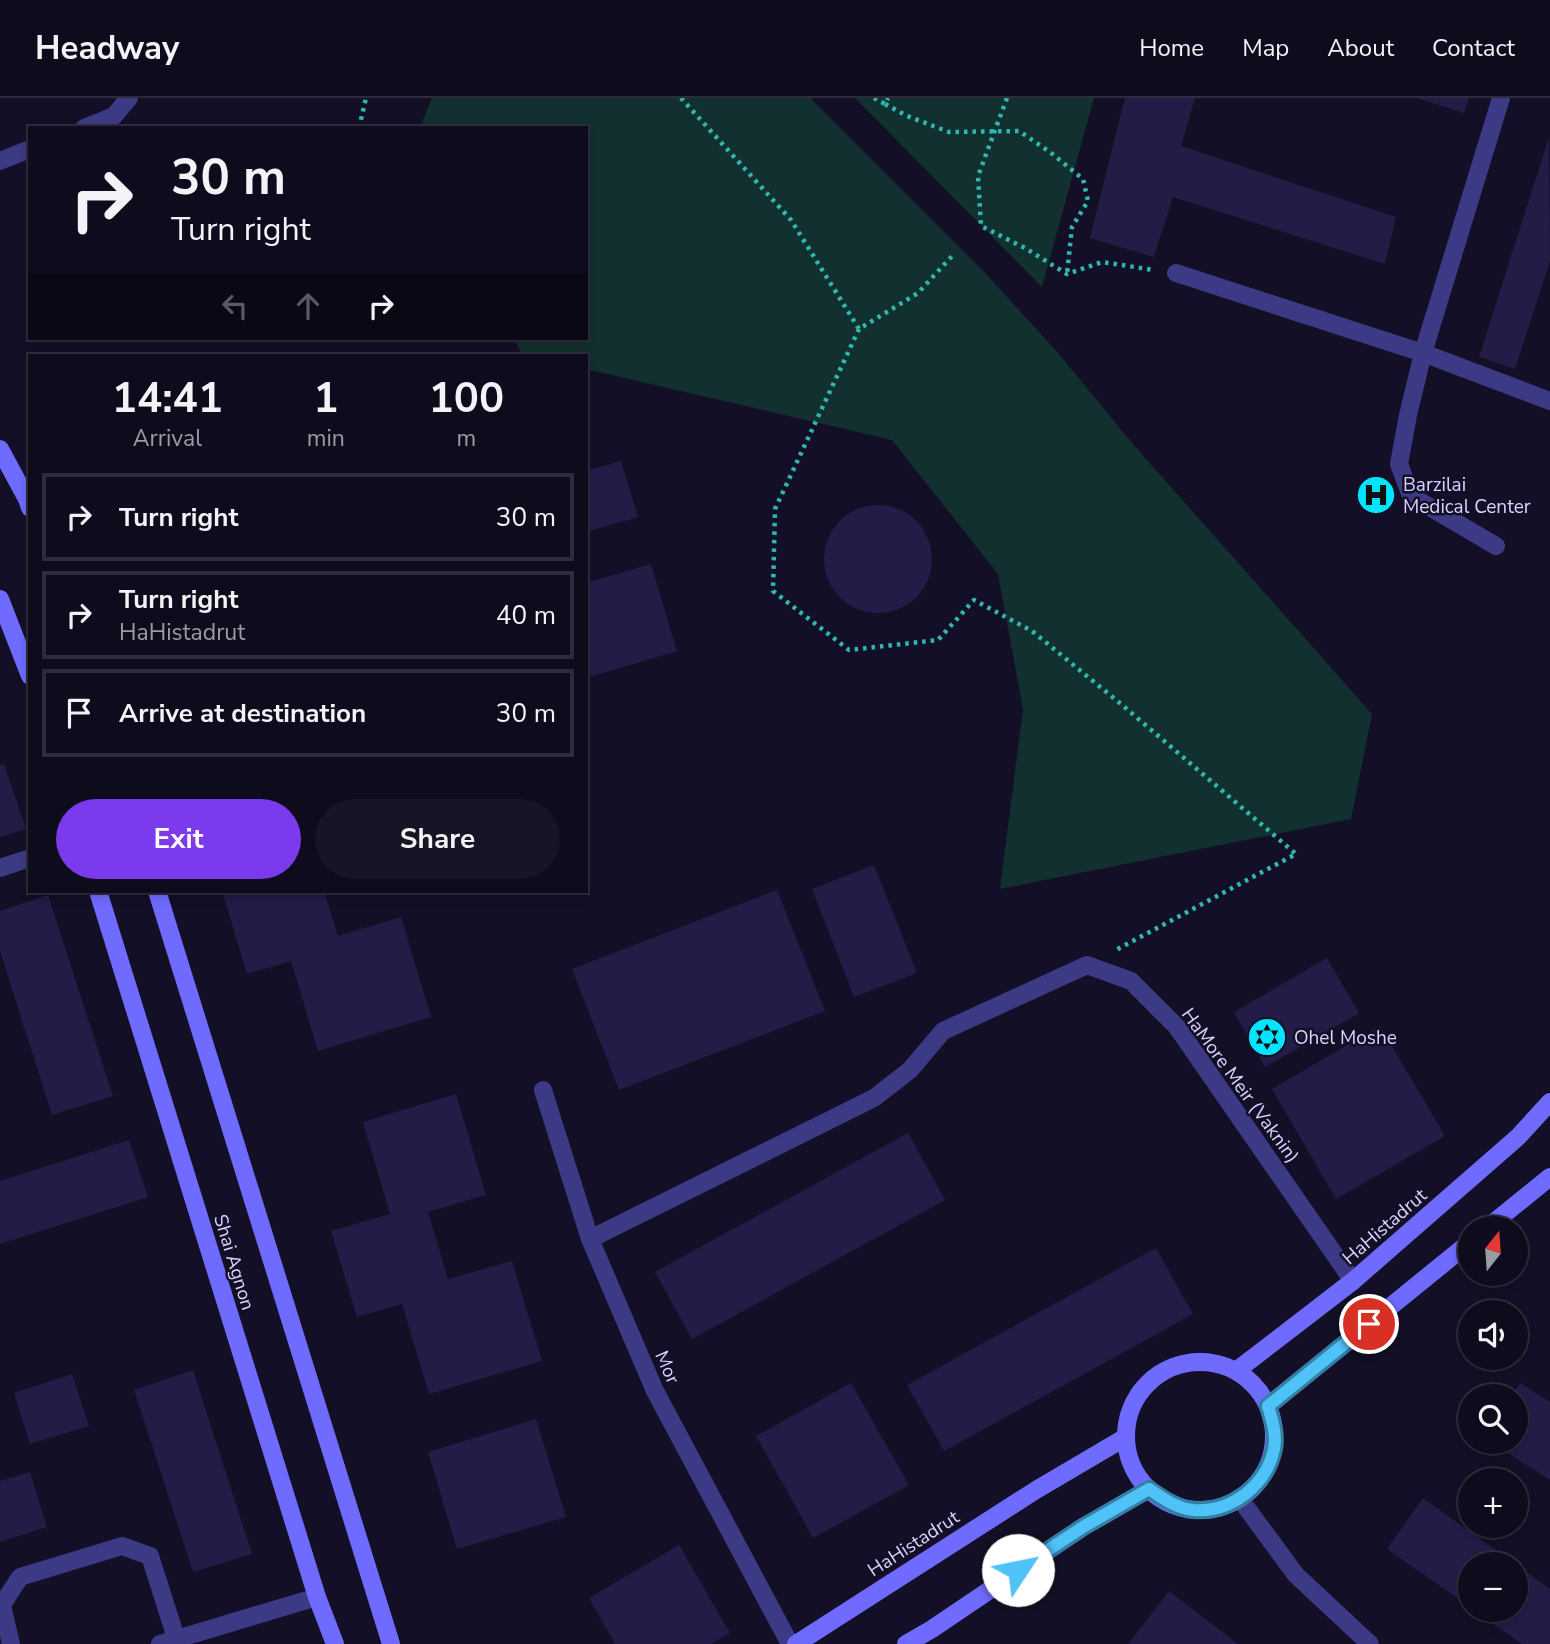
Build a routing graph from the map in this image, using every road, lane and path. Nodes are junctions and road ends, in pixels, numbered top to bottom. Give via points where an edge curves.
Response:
1 (130, 98) edge
2 (366, 98) edge
3 (681, 98) edge
4 (874, 98) edge
5 (1007, 98) edge
6 (1501, 98) edge
7 (887, 101) edge
8 (89, 126) edge
9 (359, 126) edge
10 (995, 132) junction
11 (28, 150) edge
12 (0, 161) edge
13 (954, 254) dead end
14 (1176, 273) joint
15 (1067, 274) junction
16 (859, 329) junction
17 (1423, 353) junction
18 (1550, 401) edge
19 (0, 449) edge
20 (28, 502) edge
21 (1496, 546) dead end
22 (0, 600) edge
23 (28, 671) edge
24 (28, 859) edge
25 (0, 868) edge
26 (99, 893) edge
27 (158, 893) edge
28 (1087, 965) junction
29 (543, 1090) dead end
30 (1550, 1101) edge
31 (1550, 1177) edge
32 (1502, 1216) edge
33 (590, 1239) junction
34 (1458, 1252) edge
35 (1353, 1281) junction
36 (1236, 1371) junction
37 (1268, 1406) junction
38 (1126, 1437) junction
39 (1149, 1489) junction
40 (1240, 1499) junction
41 (317, 1597) junction
42 (168, 1641) edge
43 (11, 1644) edge
44 (335, 1644) edge
45 (391, 1644) edge
46 (790, 1644) edge
47 (796, 1644) edge
48 (906, 1644) edge
49 (1370, 1644) edge

1 - 8 street via 114,116
2 - 9 path
3 - 16 path via 791,220
4 - 7 path
5 - 10 path
6 - 17 street
7 - 10 path via 907,116 949,132
10 - 15 path via 978,176 981,226
10 - 15 path via 1019,131 1083,179 1088,201 1072,227
11 - 12 street
13 - 16 path via 918,293
14 - 15 path via 1102,262
14 - 17 street
16 - 28 path via 775,509 773,591 849,650 938,640 974,600 1032,631 1296,854
17 - 18 street
17 - 21 street via 1399,464 1411,496
19 - 20 street
22 - 23 street
24 - 25 street
26 - 41 street, Shai Agnon
27 - 45 street, Shai Agnon
28 - 33 street via 943,1031 910,1070 874,1098
28 - 35 street, HaMore Meir (Vaknin) via 1131,981 1177,1027
29 - 33 street, Mor
30 - 35 street, HaHistadrut via 1518,1137
31 - 32 street
33 - 46 street, Mor via 654,1391
34 - 37 street
35 - 36 street, HaHistadrut
36 - 37 street via 1255,1386
36 - 38 street via 1199,1362 1162,1372 1136,1400
37 - 40 street via 1274,1447 1268,1468
38 - 39 street via 1129,1456
38 - 47 street, HaHistadrut
39 - 40 street via 1169,1503 1192,1510 1217,1508
39 - 48 street
40 - 49 street via 1296,1575
41 - 42 street
41 - 44 street, Shai Agnon
42 - 43 street via 150,1556 122,1546 20,1577 2,1605

